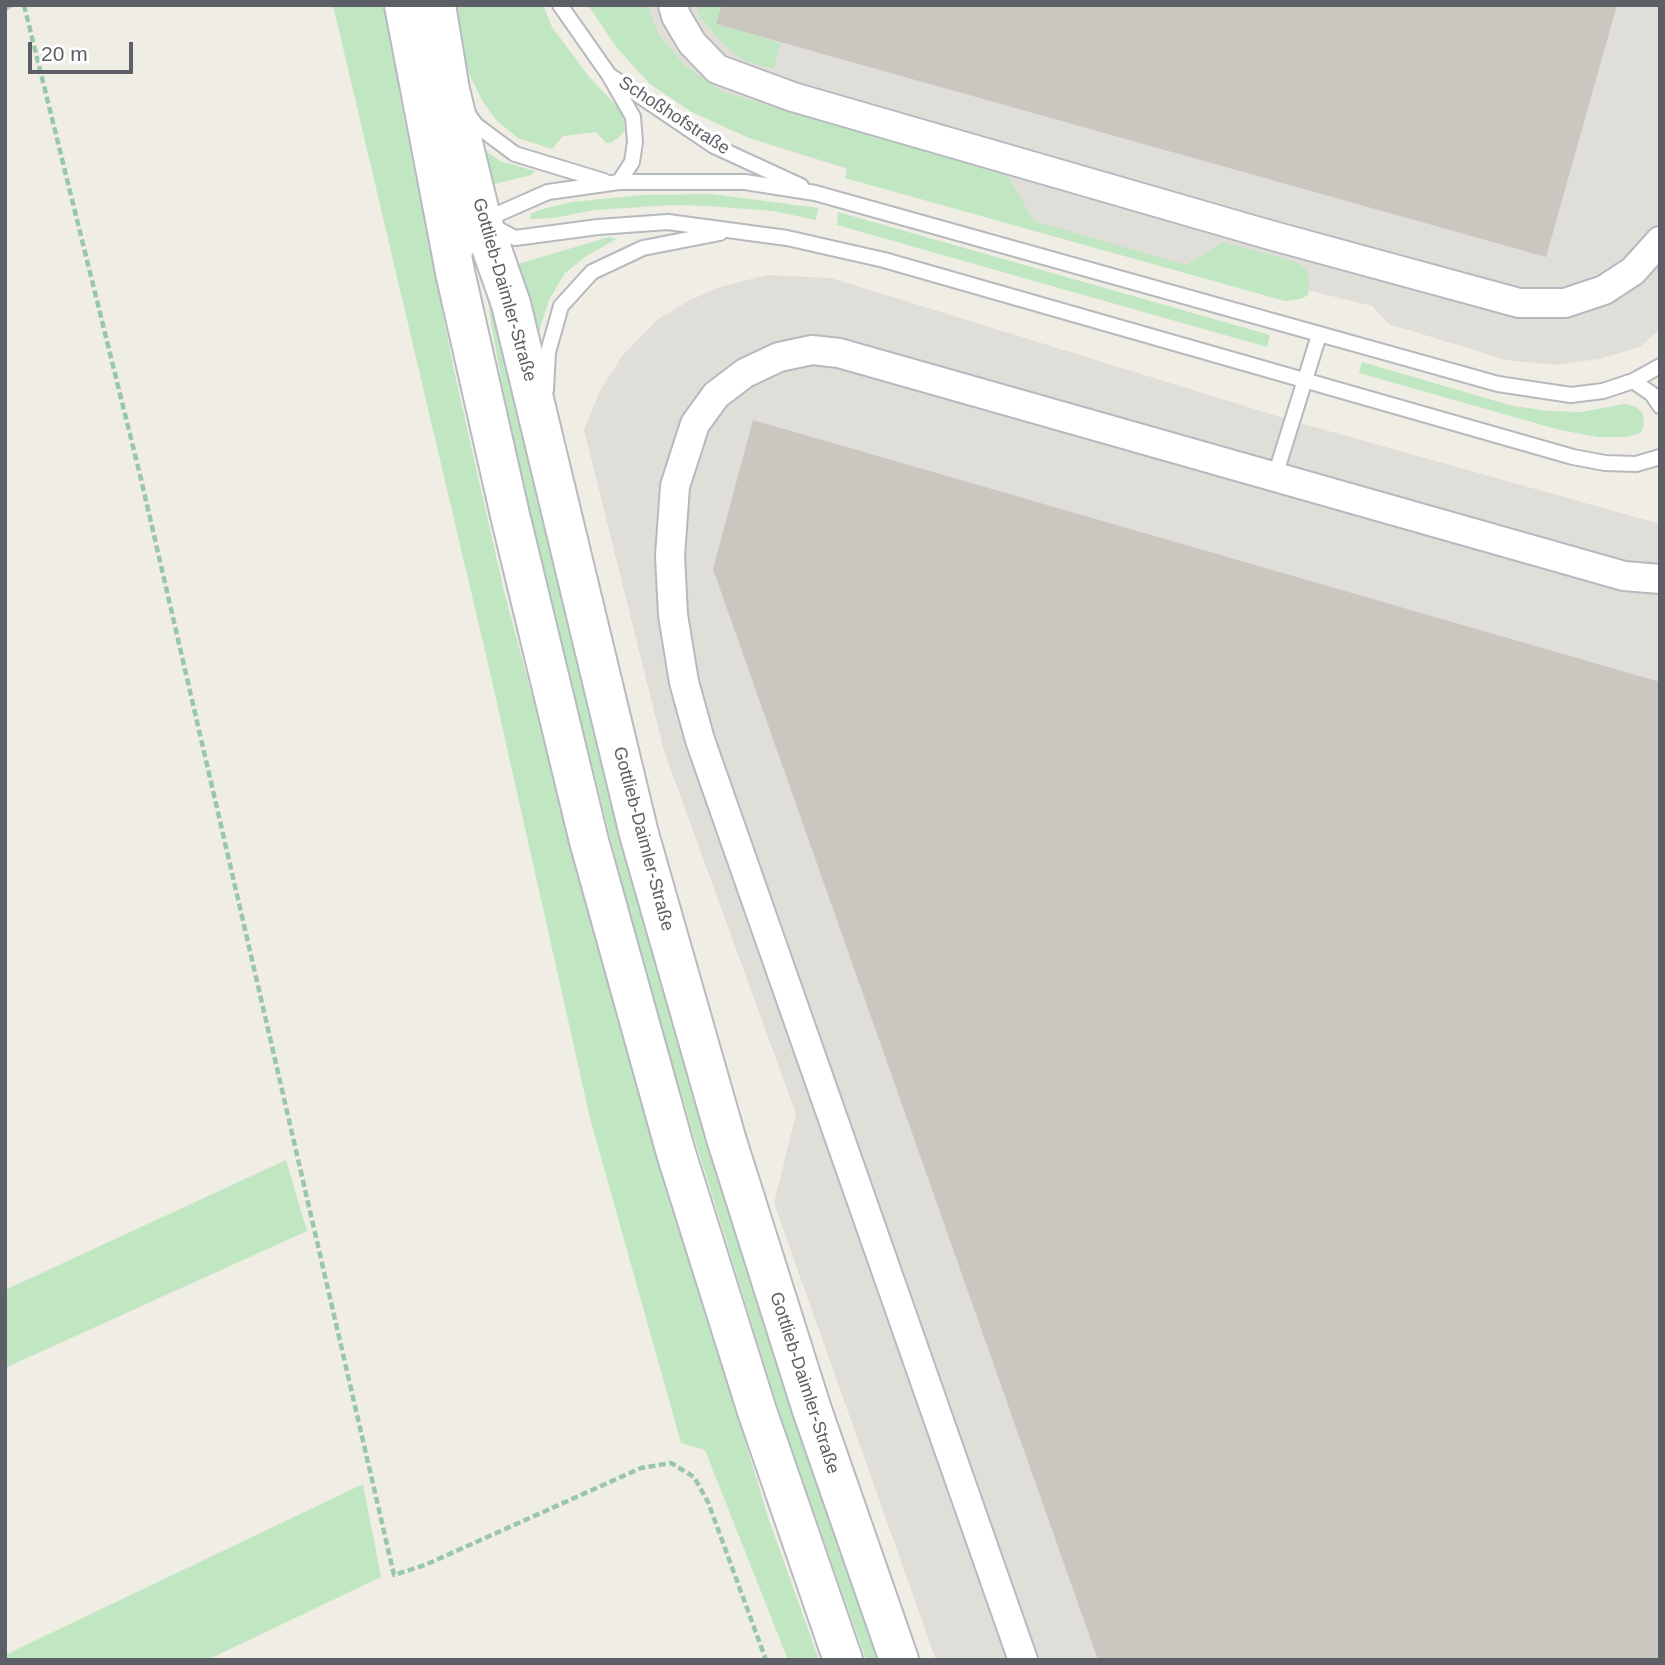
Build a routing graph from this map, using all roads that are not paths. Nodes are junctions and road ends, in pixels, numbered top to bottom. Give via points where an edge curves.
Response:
1 (404, 5) edge
2 (436, 5) edge
3 (560, 5) edge
4 (673, 5) edge
5 (609, 75) junction
6 (436, 98) junction
7 (450, 168) dead end
8 (614, 182) junction
9 (815, 193) junction
10 (472, 211) junction
11 (734, 231) junction
12 (1660, 241) edge
13 (455, 272) junction
14 (1319, 335) junction
15 (1660, 366) edge
16 (1306, 379) junction
17 (1633, 381) junction
18 (1660, 406) edge
19 (544, 433) junction
20 (1660, 457) edge
21 (1275, 476) junction
22 (1660, 579) edge
23 (843, 1660) edge
24 (899, 1660) edge
25 (1023, 1660) edge

1 - 6 main road, Gottlieb-Daimler-Straße
2 - 6 main road, Gottlieb-Daimler-Straße
3 - 5 lane, Schoßhofstraße
4 - 12 street via 692,43 717,69 793,97 1519,303 1565,303 1605,290 1633,271
5 - 8 lane, Schoßhofstraße via 633,117 635,142 632,163
5 - 9 lane, Schoßhofstraße via 714,146
6 - 7 lane
6 - 8 lane via 515,154
6 - 10 main road, Gottlieb-Daimler-Straße
6 - 13 main road, Gottlieb-Daimler-Straße
8 - 9 lane via 745,182
8 - 10 lane
9 - 14 lane
10 - 11 lane via 515,238 668,222
10 - 13 lane
10 - 19 main road, Gottlieb-Daimler-Straße via 511,304
11 - 16 lane via 884,260
11 - 19 lane via 643,248 592,272 561,306 548,352
13 - 23 main road, Gottlieb-Daimler-Straße via 589,841 676,1153 753,1399
14 - 16 lane
14 - 17 lane via 1540,392 1572,395
15 - 17 lane
16 - 20 lane via 1573,457 1636,464
16 - 21 lane
17 - 18 lane
19 - 24 main road, Gottlieb-Daimler-Straße via 639,834 722,1125 812,1410
21 - 22 street via 1624,576
21 - 25 street via 839,353 811,350 756,367 716,395 695,424 675,486 670,556 673,615 700,740

